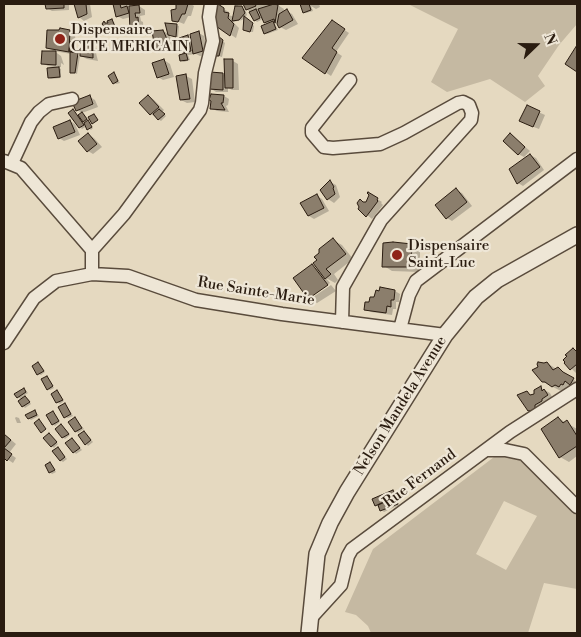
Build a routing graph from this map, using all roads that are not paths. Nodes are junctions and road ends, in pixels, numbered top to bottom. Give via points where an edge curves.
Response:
1 (211, 4) edge
2 (350, 80) dead end
3 (72, 99) dead end
4 (577, 159) edge
5 (8, 162) edge
6 (577, 235) edge
7 (92, 250) junction
8 (92, 274) junction
9 (342, 322) junction
10 (400, 329) junction
11 (446, 335) junction
12 (4, 341) edge
13 (577, 389) edge
14 (486, 450) junction
15 (577, 507) edge
16 (310, 626) edge

1 - 7 street via 209,17 213,42 200,110 124,214
2 - 9 street via 312,128 312,133 324,146 380,144 458,103 470,105 472,113 471,120 381,220 343,286
3 - 5 street via 49,104 39,112
4 - 10 street via 416,281
5 - 7 street via 21,168
6 - 11 street, Nelson Mandela Avenue via 497,280 476,297
7 - 8 street
8 - 9 street, Rue Sainte-Marie via 128,276 196,300
8 - 12 street, Rue Sainte-Marie via 56,281 34,298
9 - 10 street, Rue Sainte-Marie
10 - 11 street, Rue Sainte-Marie
11 - 16 street, Nelson Mandela Avenue via 330,523 316,554
13 - 14 street, Rue Fernand
14 - 15 street via 524,454
14 - 16 street, Rue Fernand via 352,549 341,585

